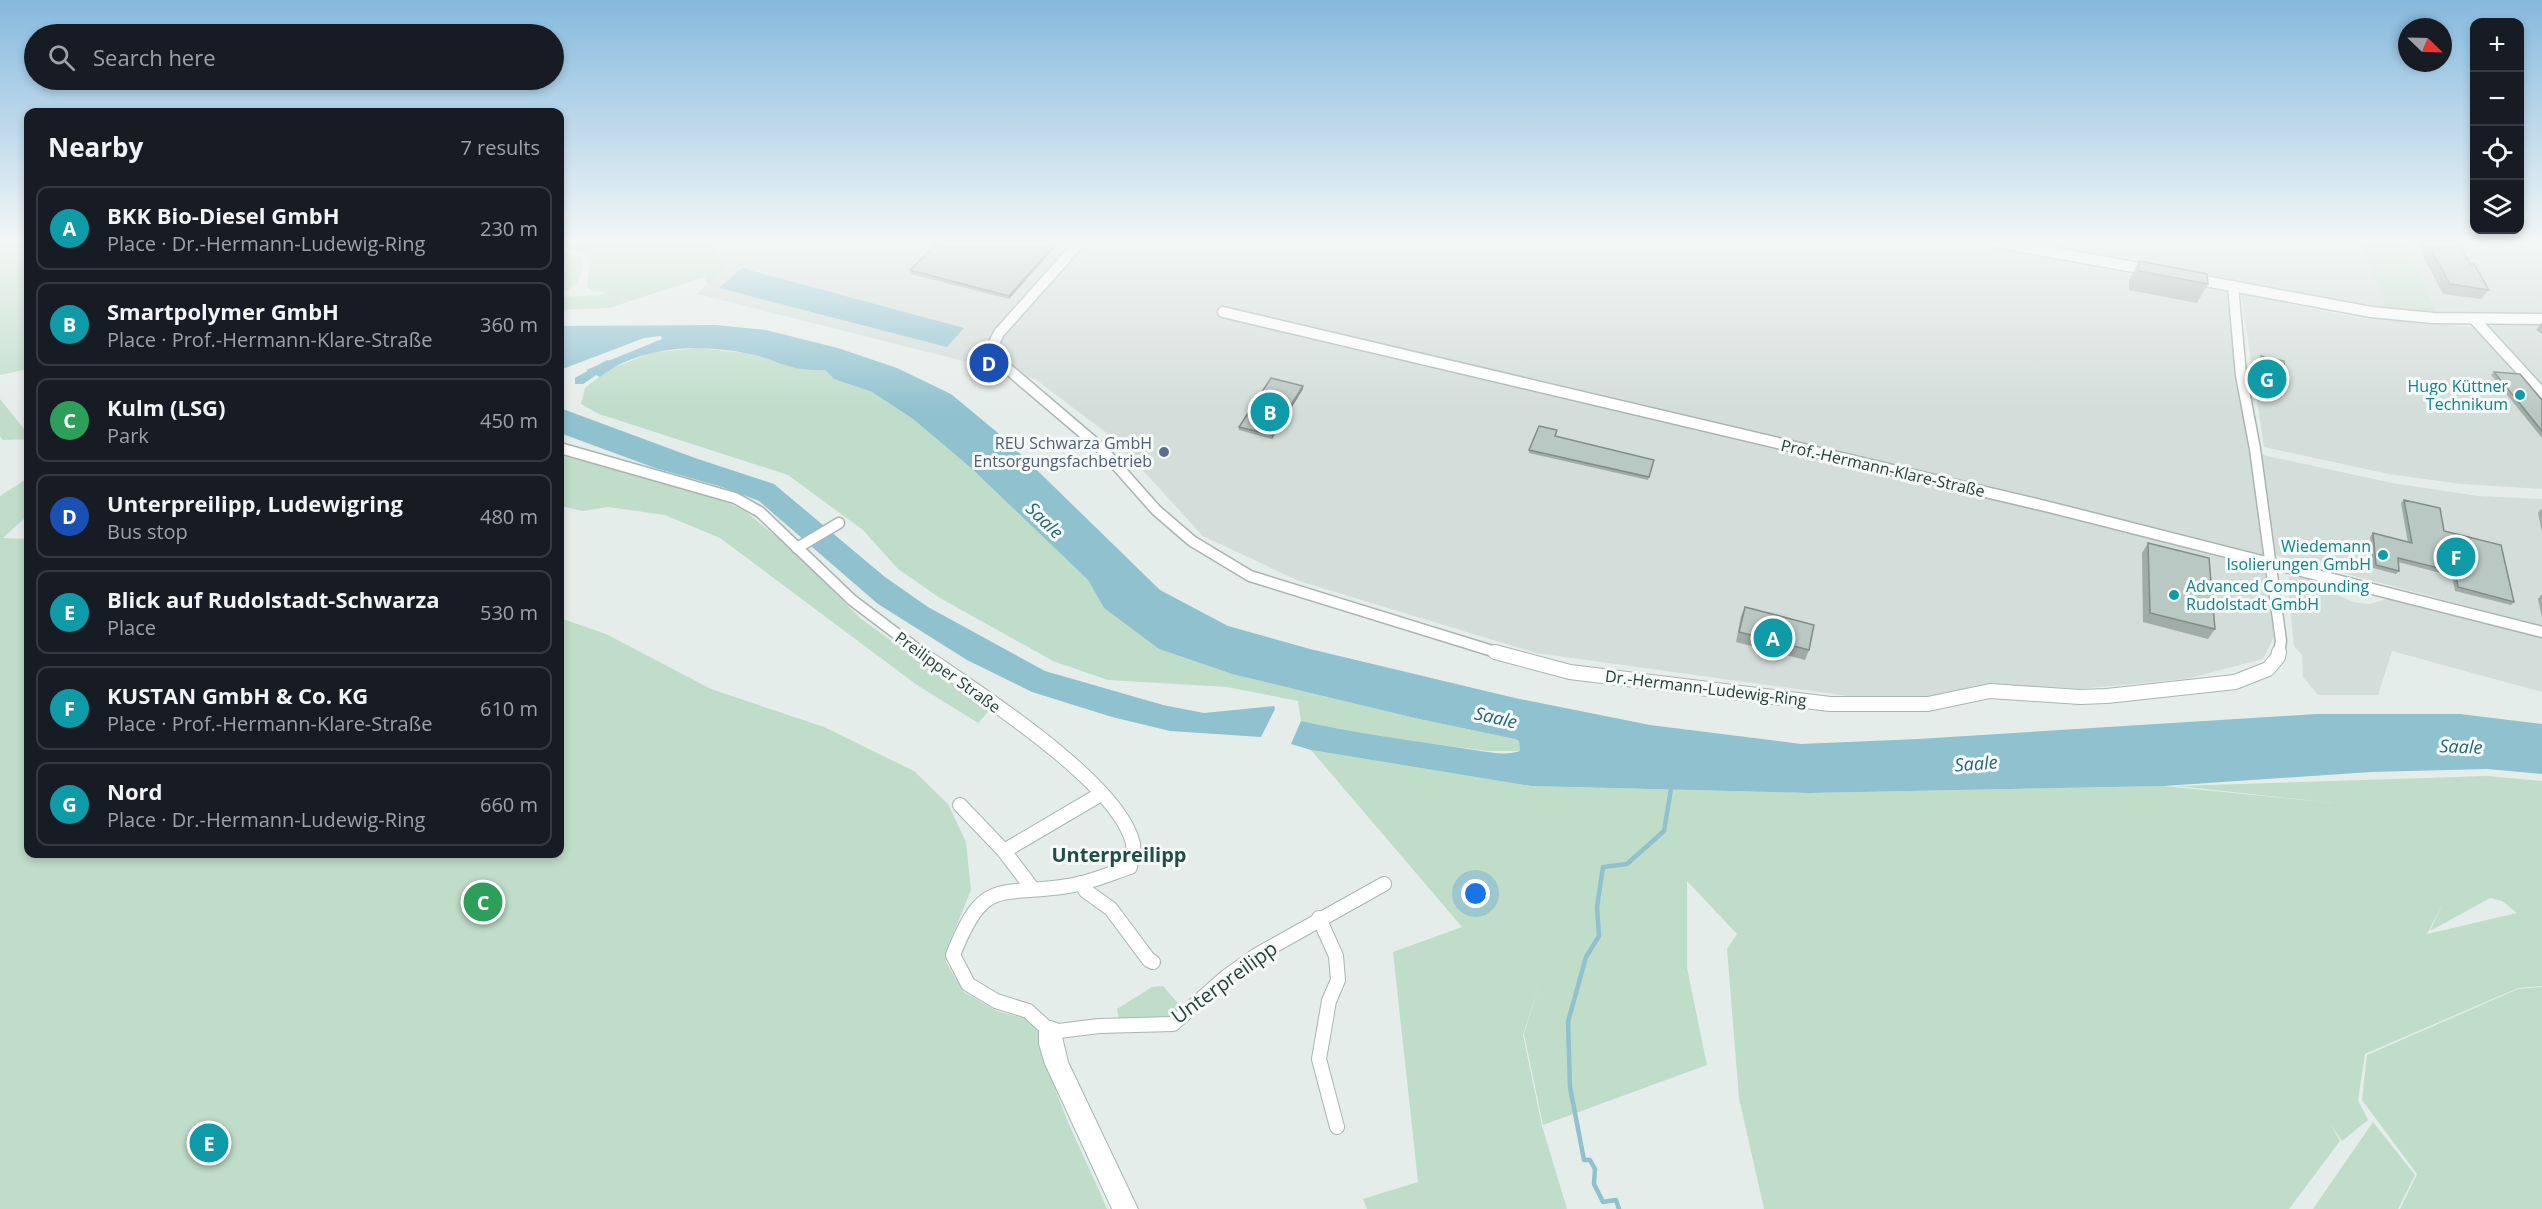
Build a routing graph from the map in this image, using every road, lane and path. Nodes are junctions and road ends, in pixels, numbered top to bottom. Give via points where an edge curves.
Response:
1 (1030, 298) edge
2 (2234, 298) edge
3 (2297, 298) edge
4 (1223, 312) dead end
5 (2474, 319) junction
6 (2542, 319) edge
7 (2542, 393) edge
8 (564, 449) edge
9 (836, 525) dead end
10 (800, 546) junction
11 (2272, 561) junction
12 (2542, 632) edge
13 (1101, 794) junction
14 (960, 805) dead end
15 (1004, 851) junction
16 (1081, 883) junction
17 (1384, 884) dead end
18 (1032, 888) junction
19 (1319, 918) junction
20 (1153, 962) dead end
21 (1051, 1032) junction
22 (1337, 1127) dead end
23 (1125, 1209) edge

1 - 11 street, Dr.-Hermann-Ludewig-Ring via 994,342 992,350 999,363 1102,449 1156,510 1192,541 1250,576 1570,672 1830,704 1928,704 1990,691 2080,697 2235,682 2268,669 2278,657 2281,641
2 - 11 street, Dr.-Hermann-Ludewig-Ring via 2241,375
3 - 5 street via 2366,312
4 - 11 street, Prof.-Hermann-Klare-Straße
5 - 6 street
5 - 7 street
8 - 10 street, Preilipper Straße via 735,498 760,512
9 - 10 street
10 - 13 street, Preilipper Straße via 866,612 1046,742
11 - 12 street, Prof.-Hermann-Klare-Straße
13 - 15 street
13 - 16 street via 1133,838 1134,860 1131,867
14 - 15 street
15 - 18 street
16 - 18 street
16 - 20 street via 1112,909
17 - 19 street, Unterpreilipp
18 - 21 street via 994,894 979,903 964,926 953,955 968,984 996,1001 1028,1011
19 - 21 street, Unterpreilipp via 1234,971 1173,1024
19 - 22 street via 1336,956 1338,980 1329,1001 1318,1059
21 - 23 street via 1057,1064

